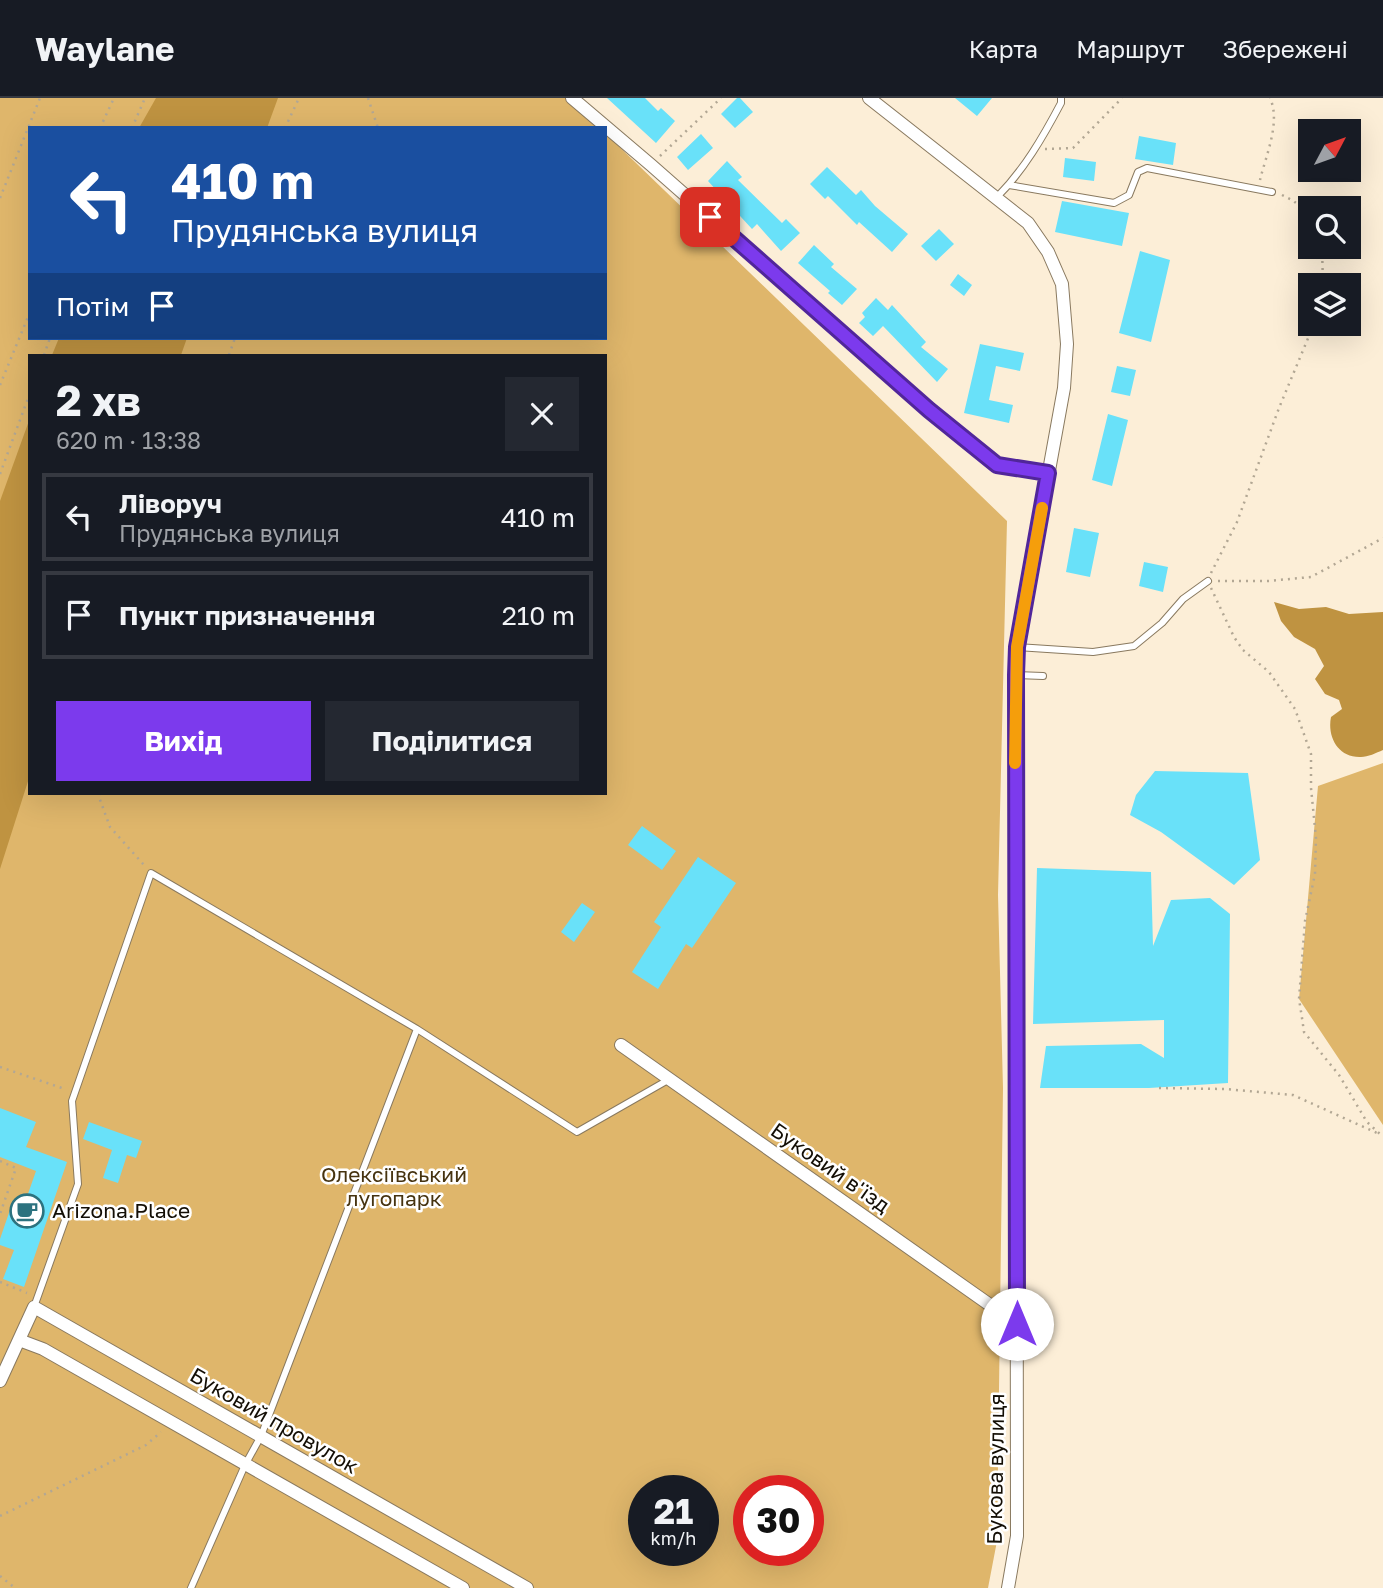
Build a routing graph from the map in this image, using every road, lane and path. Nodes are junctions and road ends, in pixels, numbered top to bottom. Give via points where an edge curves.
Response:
1 (40, 98) edge
2 (114, 98) edge
3 (145, 98) edge
4 (299, 98) edge
5 (368, 98) edge
6 (572, 98) edge
7 (721, 98) edge
8 (869, 98) edge
9 (1061, 98) edge
10 (1122, 98) edge
11 (1270, 98) edge
12 (29, 126) edge
13 (101, 126) edge
14 (133, 126) edge
15 (286, 126) edge
16 (378, 126) edge
17 (605, 126) edge
18 (28, 128) edge
19 (607, 128) edge
20 (1034, 150) junction
21 (651, 165) junction
22 (1009, 185) junction
23 (1258, 188) junction
24 (1272, 192) joint
25 (996, 197) junction
26 (0, 198) edge
27 (1298, 204) edge
28 (28, 317) edge
29 (1309, 336) edge
30 (0, 384) edge
31 (28, 398) edge
32 (1048, 473) junction
33 (0, 474) edge
34 (1383, 538) edge
35 (1208, 581) junction
36 (1017, 647) junction
37 (1016, 675) junction
38 (1043, 676) dead end
39 (100, 795) edge
40 (151, 873) junction
41 (418, 1029) junction
42 (621, 1045) dead end
43 (0, 1066) edge
44 (670, 1079) junction
45 (1159, 1088) dead end
46 (75, 1093) junction
47 (0, 1161) edge
48 (1, 1208) edge
49 (0, 1214) edge
50 (0, 1282) edge
51 (35, 1302) junction
52 (1017, 1324) junction
53 (19, 1340) junction
54 (0, 1381) edge
55 (171, 1422) junction
56 (261, 1436) junction
57 (245, 1465) junction
58 (0, 1516) edge
59 (0, 1576) edge
60 (15, 1588) edge
61 (191, 1588) edge
62 (464, 1588) edge
63 (527, 1588) edge
64 (1008, 1588) edge

1 - 12 path
2 - 13 path
3 - 14 path
4 - 15 path
5 - 16 path
6 - 17 street
7 - 21 path
8 - 25 street, Букова вулиця
9 - 20 lane
10 - 20 path via 1073,148
11 - 23 path via 1273,128
18 - 26 path
19 - 21 street
20 - 22 lane
21 - 32 street via 997,465
22 - 23 lane via 1114,203 1129,195 1138,172 1147,168
22 - 25 lane
23 - 24 lane
24 - 27 path
25 - 32 street, Букова вулиця via 1028,223 1062,284 1067,344 1064,388
28 - 30 path
29 - 35 path via 1237,522
31 - 33 path
32 - 36 street, Букова вулиця
34 - 35 path via 1311,577
35 - 36 lane via 1134,646 1093,652
35 - 45 path via 1234,637 1269,671 1295,709 1311,754 1316,838 1299,999 1304,1032 1380,1134 1293,1095
36 - 37 street, Букова вулиця
37 - 38 lane
37 - 52 street, Букова вулиця
39 - 40 path via 110,827
40 - 41 lane
40 - 46 lane
41 - 44 lane via 577,1132
41 - 56 lane
42 - 44 street, Буковий в'їзд
43 - 46 path
44 - 52 street, Буковий в'їзд
46 - 51 lane via 78,1184
47 - 48 path via 16,1168
48 - 49 path
50 - 51 path
51 - 53 street
51 - 56 street, Буковий провулок
52 - 64 street, Букова вулиця via 1017,1536
53 - 54 street
53 - 55 street
55 - 57 street
55 - 58 path via 146,1445
56 - 57 lane
56 - 63 street, Буковий провулок
57 - 61 lane
57 - 62 street
59 - 60 path

